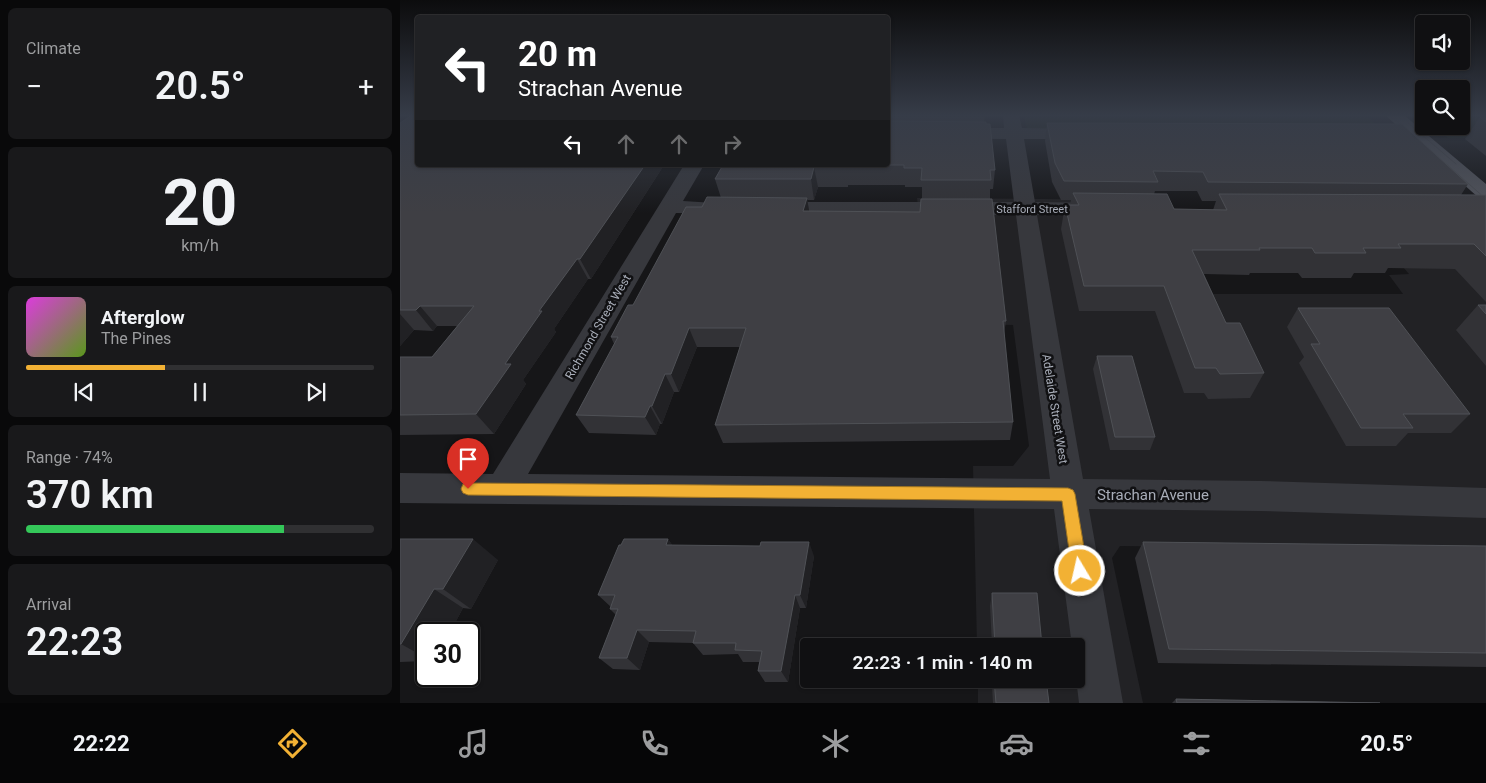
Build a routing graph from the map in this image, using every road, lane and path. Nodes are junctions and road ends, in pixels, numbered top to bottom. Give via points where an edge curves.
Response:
1 (1015, 148) edge
2 (1430, 148) edge
3 (693, 167) edge
4 (1483, 205) edge
5 (668, 207) junction
6 (1024, 209) junction
7 (1120, 210) edge
8 (400, 488) edge
9 (502, 489) junction
10 (1068, 494) junction
11 (1486, 503) edge
12 (1101, 703) edge

1 - 6 street, Adelaide Street West
2 - 4 main road
3 - 5 street, Richmond Street West
5 - 6 street, Stafford Street
5 - 9 street, Richmond Street West
6 - 7 street, Stafford Street
6 - 10 street, Adelaide Street West
8 - 9 street, Strachan Avenue
9 - 10 street, Strachan Avenue
10 - 11 street, Strachan Avenue
10 - 12 street, Adelaide Street West

